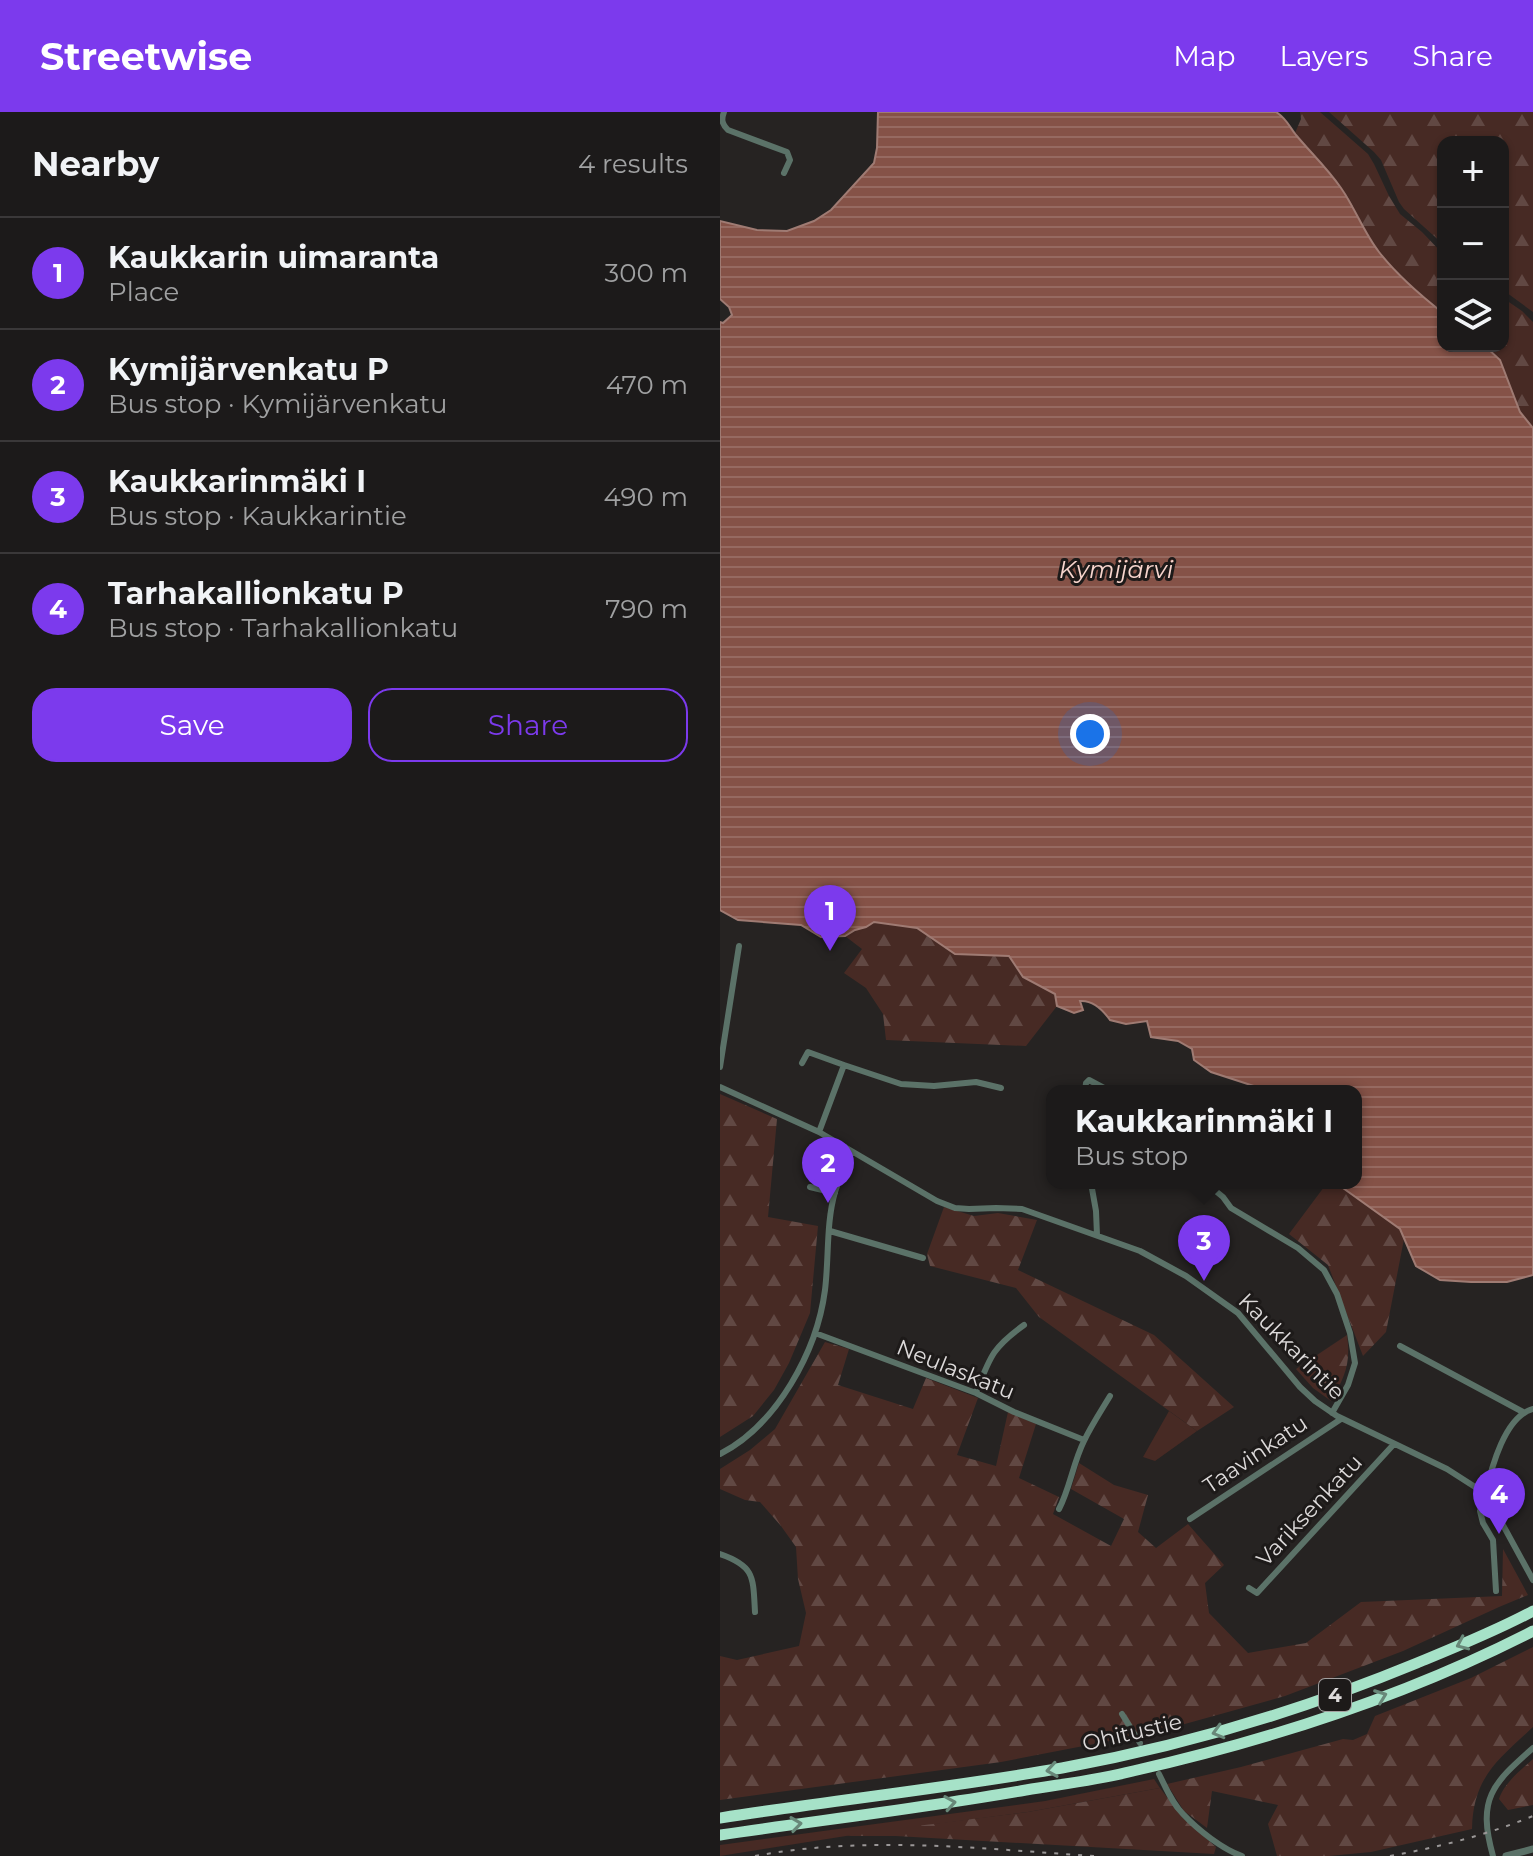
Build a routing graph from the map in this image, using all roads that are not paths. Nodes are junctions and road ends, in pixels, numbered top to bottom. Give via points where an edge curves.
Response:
1 (724, 112) edge
2 (784, 173) dead end
3 (739, 946) dead end
4 (802, 1063) dead end
5 (844, 1065) junction
6 (720, 1067) edge
7 (720, 1087) edge
8 (1001, 1088) dead end
9 (819, 1132) junction
10 (851, 1153) junction
11 (810, 1187) dead end
12 (1092, 1189) edge
13 (1213, 1189) edge
14 (835, 1193) junction
15 (830, 1231) junction
16 (1097, 1235) junction
17 (923, 1258) dead end
18 (1024, 1325) dead end
19 (815, 1333) junction
20 (1400, 1346) dead end
21 (976, 1393) junction
22 (1110, 1396) dead end
23 (1533, 1409) edge
24 (1523, 1412) junction
25 (1332, 1413) junction
26 (1341, 1419) junction
27 (1084, 1440) junction
28 (1394, 1444) junction
29 (720, 1454) edge
30 (1486, 1494) junction
31 (1491, 1502) junction
32 (1059, 1509) dead end
33 (1190, 1519) dead end
34 (720, 1554) edge
35 (1533, 1580) edge
36 (1249, 1588) dead end
37 (1496, 1591) dead end
38 (1533, 1611) edge
39 (755, 1612) dead end
40 (1533, 1631) edge
41 (1122, 1714) dead end
42 (1140, 1743) dead end
43 (1533, 1748) edge
44 (1159, 1774) dead end
45 (720, 1818) edge
46 (720, 1835) edge
47 (1533, 1849) edge
48 (1242, 1856) edge
49 (1493, 1856) edge
50 (1506, 1856) edge

1 - 2 street via 728,130 787,152 790,160
3 - 6 street
4 - 5 street via 808,1052
5 - 8 street via 901,1084 976,1082
5 - 9 street
7 - 9 street, Kaukkarintie
9 - 10 street, Kaukkarintie
10 - 14 street
10 - 16 street, Kaukkarintie via 955,1208 1022,1209
11 - 14 street
12 - 16 street
13 - 25 street via 1231,1208 1324,1270 1337,1294 1355,1363
14 - 15 street
15 - 17 street
15 - 19 street
16 - 25 street, Kaukkarintie via 1140,1251 1215,1295 1238,1313 1300,1387
18 - 21 street via 995,1350
19 - 21 street, Neulaskatu
19 - 29 street via 778,1403 759,1426
20 - 24 street
21 - 27 street, Neulaskatu
22 - 27 street
23 - 24 street
24 - 30 street via 1497,1453
25 - 26 street, Kaukkarintie
26 - 28 street, Kaukkarintie
26 - 33 street, Taavinkatu
27 - 32 street
28 - 30 street, Kaukkarintie
28 - 36 street, Variksenkatu via 1257,1593
30 - 31 street, Kaukkarintie
31 - 35 street, Kaukkarintie
31 - 37 street via 1480,1511 1493,1540
34 - 39 street via 745,1566
38 -> 45 highway, Ohitustie / 4 via 1353,1689 1196,1738 1062,1768
46 -> 40 highway, Ohitustie / 4 via 942,1805 1146,1768 1361,1704
41 - 42 street
43 - 49 street via 1492,1792 1487,1823
44 - 48 street via 1183,1814 1228,1851
47 - 50 street

